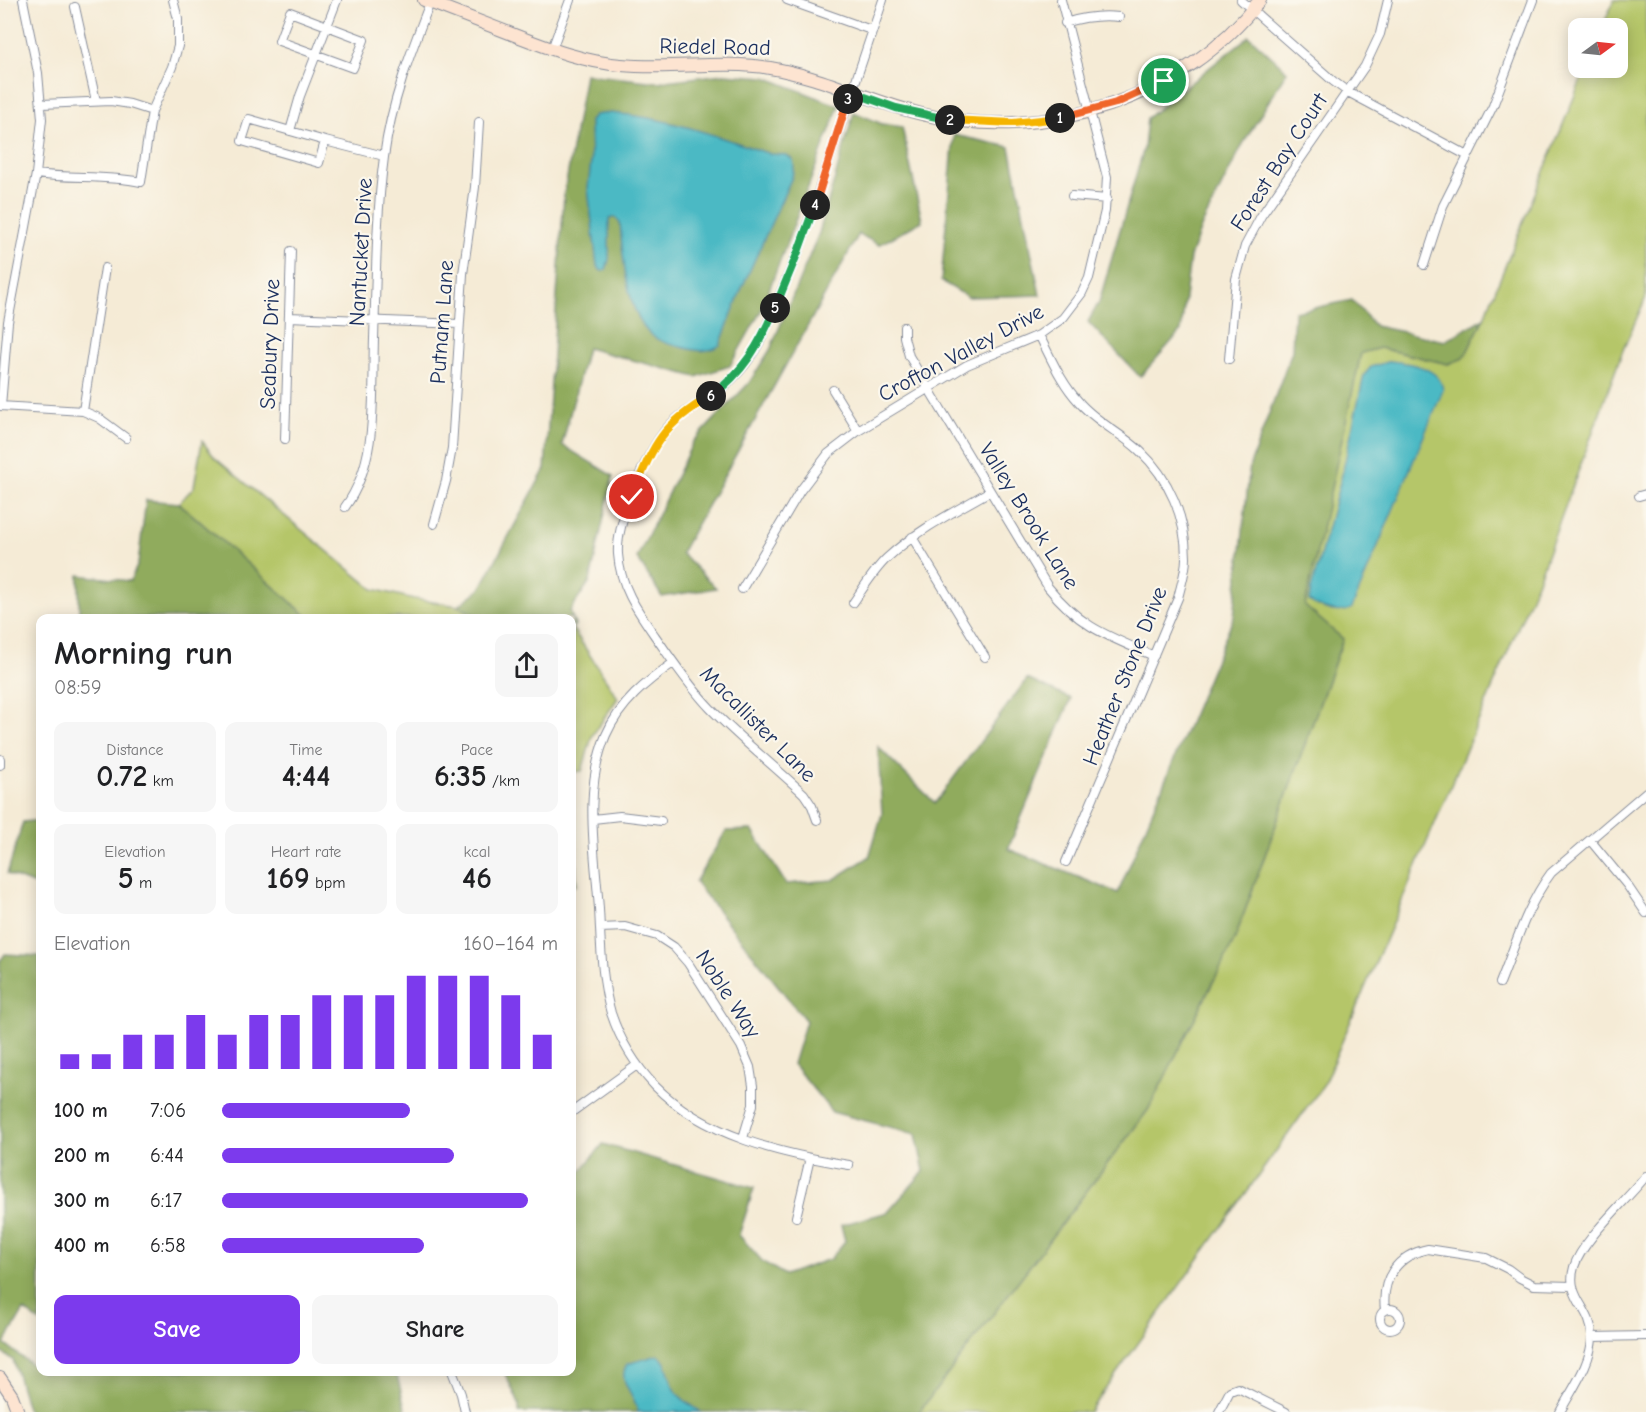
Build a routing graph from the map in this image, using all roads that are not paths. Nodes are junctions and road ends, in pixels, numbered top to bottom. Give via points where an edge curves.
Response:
1 (22, 0) edge
2 (173, 0) edge
3 (337, 0) edge
4 (570, 0) edge
5 (787, 0) edge
6 (883, 0) edge
7 (1061, 0) edge
8 (1241, 0) edge
9 (1388, 0) edge
10 (1533, 0) edge
11 (428, 1) edge
12 (1256, 5) edge
13 (75, 7) dead end
14 (1119, 16) dead end
15 (1065, 22) junction
16 (327, 26) junction
17 (871, 30) junction
18 (552, 49) junction
19 (316, 54) junction
20 (851, 92) junction
21 (1348, 92) junction
22 (96, 101) junction
23 (42, 104) junction
24 (152, 111) junction
25 (1090, 111) junction
26 (479, 122) dead end
27 (290, 131) junction
28 (325, 141) junction
29 (384, 156) junction
30 (1468, 156) junction
31 (36, 174) junction
32 (1072, 196) dead end
33 (1107, 199) junction
34 (291, 251) dead end
35 (1424, 265) dead end
36 (105, 268) dead end
37 (289, 317) junction
38 (375, 320) junction
39 (459, 324) junction
40 (904, 327) dead end
41 (1039, 335) junction
42 (1229, 359) dead end
43 (928, 388) junction
44 (833, 390) dead end
45 (1, 406) edge
46 (83, 411) junction
47 (858, 431) junction
48 (126, 438) dead end
49 (285, 439) dead end
50 (990, 490) junction
51 (345, 507) dead end
52 (434, 524) dead end
53 (912, 537) junction
54 (742, 589) dead end
55 (853, 603) dead end
56 (1154, 656) junction
57 (985, 657) dead end
58 (673, 663) junction
59 (0, 759) edge
60 (0, 765) edge
61 (1646, 792) edge
62 (593, 819) junction
63 (817, 820) dead end
64 (661, 821) dead end
65 (1590, 840) junction
66 (1066, 862) dead end
67 (1646, 913) edge
68 (600, 928) junction
69 (1500, 983) dead end
70 (637, 1065) junction
71 (576, 1109) edge
72 (743, 1138) junction
73 (810, 1158) junction
74 (849, 1164) dead end
75 (1646, 1176) edge
76 (796, 1217) dead end
77 (1572, 1286) junction
78 (1386, 1310) dead end
79 (1646, 1336) edge
80 (1592, 1337) junction
81 (455, 1376) edge
82 (0, 1378) edge
83 (18, 1412) edge
84 (465, 1412) edge
85 (1220, 1412) edge
86 (1286, 1412) edge
87 (1560, 1412) edge

1 - 23 street
2 - 24 street via 178,46
3 - 16 street
4 - 18 street
5 - 17 street
6 - 17 street, Macallister Lane
7 - 15 street, Crofton Valley Drive
8 - 12 street
9 - 21 street, Forest Bay Court via 1374,48
10 - 30 street via 1493,106
11 - 18 street, Riedel Road
11 - 29 street, Nantucket Drive via 400,85
12 - 21 street
12 - 25 street, Riedel Road via 1214,46 1164,81
13 - 22 street
14 - 15 street via 1087,16
15 - 25 street, Crofton Valley Drive
16 - 19 street
16 - 19 street via 364,40 353,68
16 - 19 street via 290,12 279,41
17 - 20 street, Macallister Lane
18 - 20 street, Riedel Road via 620,65 720,64 767,68
19 - 27 street
20 - 25 street, Riedel Road via 917,113 966,122 1036,122
20 - 58 street, Macallister Lane via 798,252 754,352 726,385 666,428 646,462 622,524 618,554 624,585
21 - 30 street
21 - 42 street, Forest Bay Court via 1261,216 1245,246 1236,279
22 - 23 street
22 - 24 street via 120,102
23 - 31 street
24 - 31 street via 141,182
25 - 33 street, Crofton Valley Drive via 1107,177
26 - 39 street, Putnam Lane
27 - 28 street
27 - 28 street via 249,118 242,141 319,163
28 - 29 street
29 - 38 street, Nantucket Drive
30 - 35 street via 1443,206
31 - 45 street via 8,322
32 - 33 street
33 - 41 street, Crofton Valley Drive via 1082,293 1063,318
34 - 37 street, Seabury Drive
36 - 46 street
37 - 38 street
37 - 49 street, Seabury Drive
38 - 39 street
38 - 51 street, Nantucket Drive via 369,444 361,480
39 - 52 street, Putnam Lane via 452,448
40 - 43 street, Valley Brook Lane via 906,347
41 - 43 street, Crofton Valley Drive via 981,358
41 - 56 street, Heather Stone Drive via 1074,397 1148,459 1164,480 1177,508 1186,560 1178,598
43 - 47 street, Crofton Valley Drive
43 - 50 street, Valley Brook Lane
44 - 47 street
45 - 46 street
46 - 48 street
47 - 54 street, Crofton Valley Drive via 828,454 809,476
50 - 53 street
50 - 56 street, Valley Brook Lane via 1048,587 1070,611 1098,632
53 - 55 street via 877,569
53 - 57 street
56 - 66 street, Heather Stone Drive
58 - 62 street via 647,682 610,726 595,773
58 - 63 street, Macallister Lane via 710,708 804,794
59 - 60 street
61 - 65 street
62 - 64 street via 620,816
62 - 68 street
65 - 67 street
65 - 69 street via 1566,858 1541,886
68 - 70 street via 607,999 618,1031
68 - 72 street, Noble Way via 625,927 657,936 688,963 741,1046 750,1067 753,1105
70 - 71 street
70 - 72 street via 685,1111
72 - 73 street
73 - 74 street
73 - 76 street
75 - 77 street via 1585,1246 1574,1268
77 - 78 street via 1534,1285 1486,1258 1428,1249 1399,1263 1390,1275 1384,1291
77 - 80 street via 1589,1321
79 - 80 street
80 - 87 street via 1586,1364
81 - 84 street
82 - 83 street
85 - 86 street via 1230,1391 1238,1388

